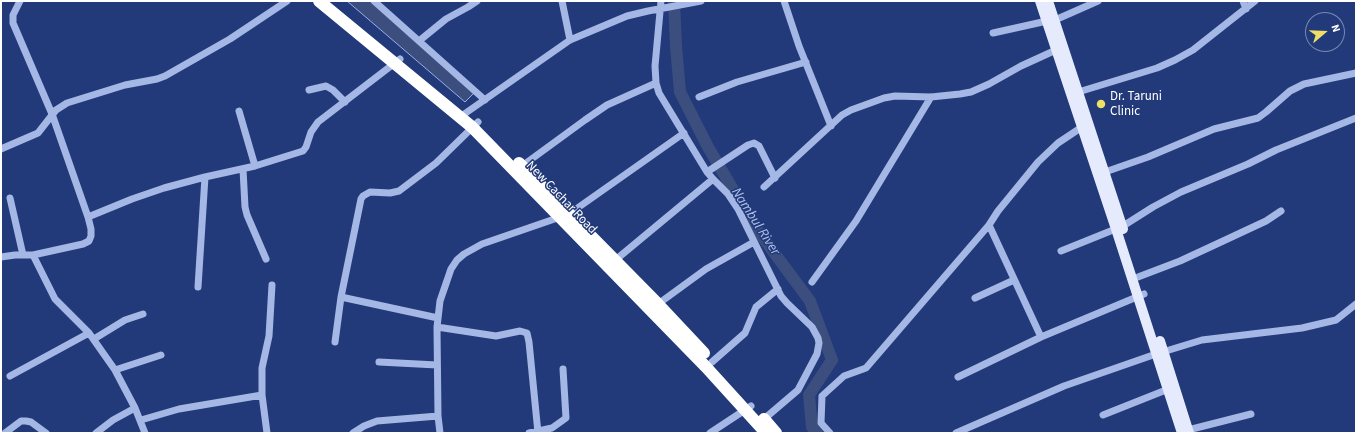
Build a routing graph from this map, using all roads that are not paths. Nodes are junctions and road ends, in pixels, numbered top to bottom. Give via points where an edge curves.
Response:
1 (20, 1) edge
2 (287, 1) edge
3 (319, 1) edge
4 (330, 1) edge
5 (374, 1) edge
6 (477, 1) edge
7 (562, 1) edge
8 (698, 1) edge
9 (784, 1) edge
10 (1040, 1) edge
11 (1048, 1) edge
12 (1098, 1) edge
13 (1243, 1) edge
14 (1255, 1) edge
15 (663, 6) edge
16 (1246, 8) junction
17 (1051, 21) junction
18 (993, 33) dead end
19 (570, 40) junction
20 (419, 41) junction
21 (1056, 50) junction
22 (398, 61) junction
23 (806, 62) junction
24 (1356, 73) edge
25 (656, 83) junction
26 (309, 90) dead end
27 (1075, 93) junction
28 (699, 97) dead end
29 (931, 97) junction
30 (485, 100) junction
31 (345, 102) junction
32 (239, 111) dead end
33 (52, 114) junction
34 (463, 115) junction
35 (1356, 118) edge
36 (475, 125) junction
37 (831, 126) junction
38 (1082, 126) junction
39 (684, 133) junction
40 (1, 150) edge
41 (255, 166) junction
42 (522, 166) junction
43 (243, 169) junction
44 (709, 171) junction
45 (1105, 172) junction
46 (205, 177) junction
47 (775, 178) junction
48 (712, 179) junction
49 (764, 187) dead end
50 (10, 198) dead end
51 (1281, 211) dead end
52 (564, 216) junction
53 (88, 217) junction
54 (989, 225) junction
55 (1119, 228) junction
56 (754, 242) junction
57 (1061, 251) dead end
58 (23, 255) junction
59 (33, 255) junction
60 (1, 257) edge
61 (266, 258) dead end
62 (612, 264) junction
63 (1138, 277) junction
64 (1014, 280) junction
65 (812, 282) dead end
66 (272, 285) dead end
67 (198, 287) dead end
68 (778, 289) junction
69 (1141, 296) junction
70 (342, 297) junction
71 (975, 298) dead end
72 (658, 304) junction
73 (1356, 304) edge
74 (143, 314) dead end
75 (438, 318) junction
76 (667, 320) junction
77 (437, 327) junction
78 (92, 336) junction
79 (1042, 337) junction
80 (335, 342) dead end
81 (1160, 353) junction
82 (161, 355) dead end
83 (379, 362) dead end
84 (712, 362) junction
85 (437, 365) junction
86 (564, 369) dead end
87 (115, 370) junction
88 (10, 376) dead end
89 (958, 377) dead end
90 (1171, 388) junction
91 (262, 395) junction
92 (135, 408) junction
93 (748, 408) junction
94 (1251, 414) dead end
95 (1103, 415) dead end
96 (438, 416) junction
97 (764, 419) junction
98 (141, 420) junction
99 (538, 432) edge
100 (1186, 432) edge
101 (6, 433) edge
102 (46, 433) edge
103 (96, 433) edge
104 (145, 433) edge
105 (267, 433) edge
106 (353, 433) edge
107 (440, 433) edge
108 (529, 433) edge
109 (710, 433) edge
110 (766, 433) edge
111 (776, 433) edge
112 (830, 433) edge
113 (956, 433) edge

1 - 33 street via 13,15 13,23
2 - 33 street via 230,39 165,76 67,103
3 - 22 highway, New Cachar Road
4 - 22 highway, New Cachar Road
5 - 20 street
6 - 20 street via 446,19
7 - 19 street
8 - 15 street
9 - 23 street
10 - 17 main road
11 - 17 main road
12 - 17 street
13 - 16 street
14 - 16 street
15 - 19 street via 628,16
15 - 25 street via 655,66
16 - 27 street via 1193,50 1175,60
17 - 18 street
17 - 21 main road
17 - 27 main road
19 - 30 street
20 - 30 street
21 - 27 main road
21 - 29 street via 979,89
22 - 31 street
22 - 34 highway, New Cachar Road
23 - 28 street via 737,82
23 - 37 street
24 - 45 street via 1304,84 1290,91 1258,118 1214,129
25 - 39 street via 659,93
25 - 42 street via 607,105
26 - 31 street via 326,86
27 - 38 main road
27 - 45 main road
29 - 37 street via 884,98 850,110
29 - 65 street via 856,221
30 - 34 street
31 - 41 street via 318,122 303,151
32 - 41 street
33 - 40 street via 38,133
33 - 53 street
34 - 36 highway, New Cachar Road
35 - 55 street via 1181,192
36 - 42 highway, New Cachar Road
36 - 52 highway, New Cachar Road
36 - 70 street via 436,163 399,191 370,192 363,196
37 - 47 street
38 - 54 street via 1045,154
38 - 55 main road
39 - 44 street
39 - 52 street
41 - 43 street
42 - 52 highway, New Cachar Road
43 - 46 street
43 - 61 street via 247,215
44 - 47 street via 752,143 757,144
44 - 48 street
45 - 55 main road
46 - 53 street via 132,199
46 - 67 street
47 - 49 street
48 - 56 street via 728,194 738,209
48 - 62 street
50 - 58 street
51 - 63 street via 1266,221 1180,261
52 - 62 highway, New Cachar Road
52 - 75 street via 482,244 464,254 451,269 440,301
53 - 59 street via 91,229 89,241
54 - 64 street
54 - 112 street via 866,368 844,376 822,396 821,423
55 - 57 street
55 - 63 main road
55 - 69 main road
56 - 68 street
56 - 72 street via 706,269
58 - 59 street
58 - 60 street
59 - 78 street via 55,298
62 - 72 highway, New Cachar Road
62 - 76 highway, New Cachar Road
63 - 69 main road
64 - 71 street
64 - 79 street
66 - 91 street via 269,336 262,368
68 - 84 street via 756,307 745,333
68 - 97 street via 787,303 815,330 819,349 798,390
69 - 79 street
69 - 81 main road
70 - 75 street
70 - 80 street
72 - 76 highway, New Cachar Road
73 - 81 street via 1336,320 1302,328 1202,340
74 - 78 street
75 - 77 street
76 - 84 highway, New Cachar Road
76 - 93 highway, New Cachar Road via 706,367
77 - 85 street
77 - 99 street via 496,336 527,332
78 - 87 street
78 - 88 street
79 - 89 street
81 - 90 main road
81 - 113 street via 1064,386
82 - 87 street
83 - 85 street
84 - 93 highway, New Cachar Road
85 - 96 street
86 - 99 street via 566,418 557,426
87 - 92 street
90 - 95 street
90 - 100 main road
91 - 98 street via 179,409
91 - 105 street
92 - 98 street
92 - 103 street
93 - 97 highway, New Cachar Road
93 - 109 street
93 - 110 highway, New Cachar Road
94 - 100 street
96 - 106 street via 377,421
96 - 107 street
97 - 111 highway, New Cachar Road
98 - 104 street
99 - 108 street
101 - 102 street via 21,421 26,421

